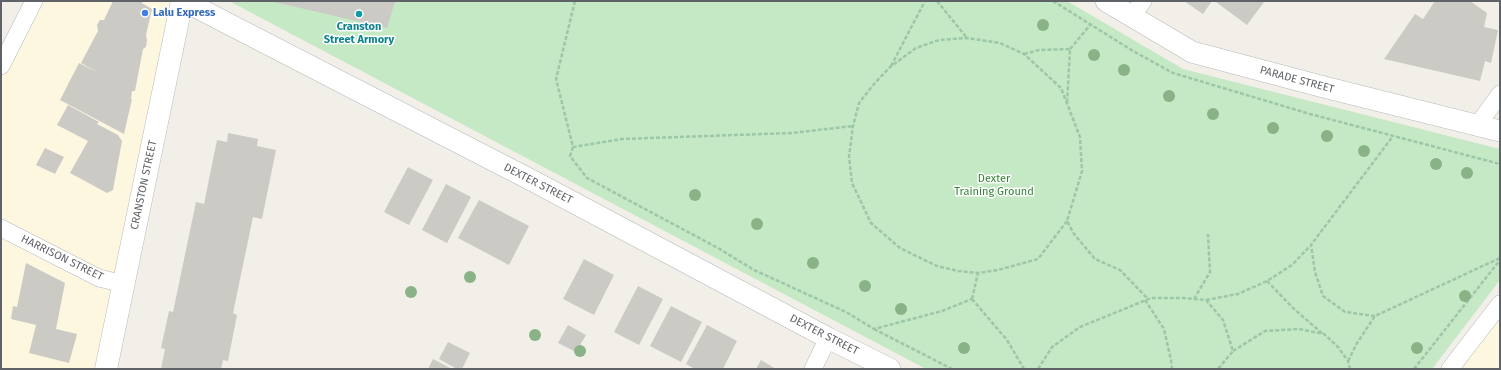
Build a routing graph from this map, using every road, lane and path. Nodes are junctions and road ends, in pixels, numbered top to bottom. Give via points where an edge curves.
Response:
1 (34, 1) edge
2 (183, 1) edge
3 (575, 1) edge
4 (925, 1) edge
5 (937, 1) edge
6 (1106, 1) edge
7 (1137, 9) edge
8 (1091, 24) dead end
9 (967, 38) junction
10 (1070, 49) junction
11 (1024, 54) junction
12 (1, 66) edge
13 (890, 66) junction
14 (1500, 94) edge
15 (1067, 105) junction
16 (853, 126) junction
17 (1477, 126) junction
18 (1500, 131) edge
19 (1393, 136) dead end
20 (573, 147) junction
21 (1067, 221) junction
22 (1, 228) edge
23 (1208, 234) dead end
24 (1311, 245) junction
25 (1500, 259) edge
26 (978, 272) junction
27 (1267, 281) junction
28 (124, 284) junction
29 (972, 299) junction
30 (1146, 299) junction
31 (1194, 300) junction
32 (1206, 300) junction
33 (1500, 304) edge
34 (1375, 316) junction
35 (874, 329) junction
36 (1324, 334) junction
37 (828, 338) junction
38 (1233, 351) junction
39 (1348, 361) junction
40 (106, 369) edge
41 (813, 369) edge
42 (890, 369) edge
43 (952, 369) edge
44 (1024, 369) edge
45 (1038, 369) edge
46 (1172, 369) edge
47 (1218, 369) edge
48 (1350, 369) edge
49 (1414, 369) edge
50 (1450, 369) edge

1 - 12 street
2 - 28 main road, CRANSTON STREET
2 - 37 street, DEXTER STREET via 598,215
3 - 20 path via 556,79
4 - 13 path
5 - 9 path
6 - 7 street, PARADE STREET
7 - 17 street, PARADE STREET via 1192,52
8 - 10 path
9 - 11 path via 1000,43
9 - 13 path via 939,40 916,48
10 - 11 path via 1039,50
10 - 15 path
11 - 15 path via 1061,88
13 - 16 path via 859,103
14 - 17 street
15 - 21 path via 1080,137 1082,171
16 - 20 path via 792,133 622,138
16 - 26 path via 849,157 852,183 871,223 900,248 937,266
17 - 18 street, PARADE STREET
19 - 24 path
20 - 35 path via 570,156 587,178 754,270 846,312
21 - 26 path via 1038,259 998,270
21 - 30 path via 1074,234 1095,259 1120,270
22 - 28 street, HARRISON STREET via 99,278
23 - 31 path via 1210,272
24 - 27 path via 1292,265
24 - 34 path via 1315,272 1323,296 1345,312
25 - 34 path
25 - 49 path
26 - 29 path
27 - 32 path via 1238,294
27 - 36 path via 1294,309
28 - 40 main road, CRANSTON STREET
29 - 35 path via 942,311
29 - 44 path via 1007,340
30 - 31 path
30 - 45 path via 1080,327 1052,347
30 - 46 path via 1164,329
31 - 32 path
32 - 38 path via 1224,320
33 - 50 street
34 - 39 path
35 - 43 path
36 - 38 path via 1299,328 1265,331
36 - 39 path
37 - 41 street
37 - 42 street, DEXTER STREET
38 - 47 path
39 - 48 path

